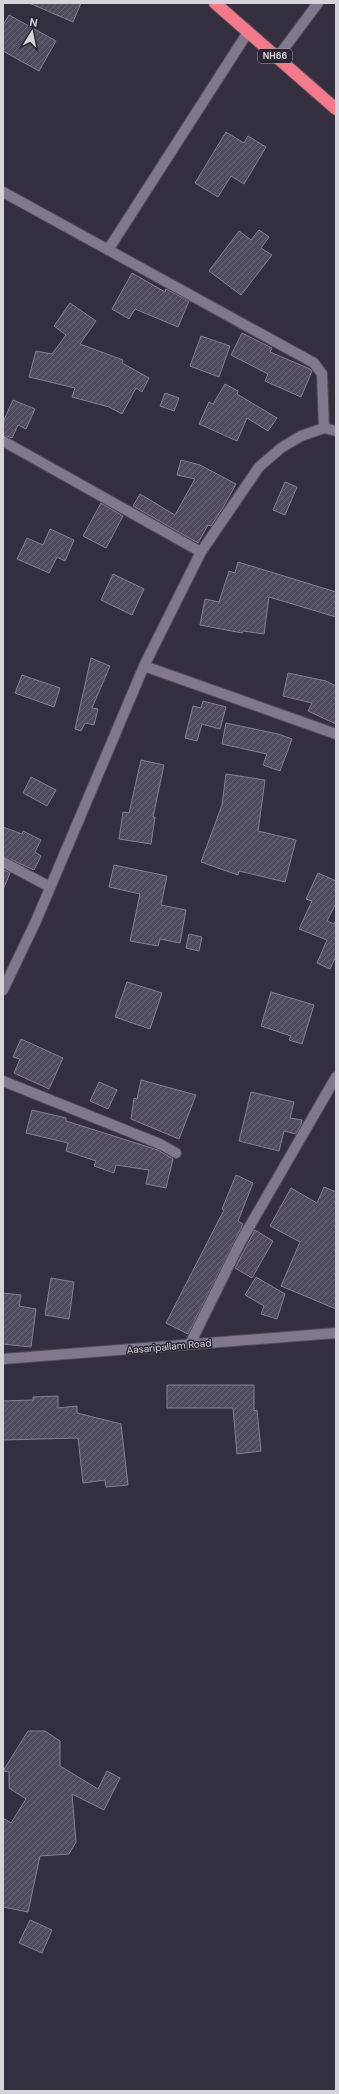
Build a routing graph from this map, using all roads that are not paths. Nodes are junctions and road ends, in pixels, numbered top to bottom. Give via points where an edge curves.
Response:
1 (215, 3) edge
2 (318, 3) edge
3 (248, 32) junction
4 (277, 58) junction
5 (336, 109) edge
6 (3, 192) edge
7 (108, 250) junction
8 (324, 428) junction
9 (336, 431) edge
10 (3, 441) edge
11 (201, 552) junction
12 (144, 666) junction
13 (336, 734) edge
14 (3, 862) edge
15 (50, 887) junction
16 (3, 990) edge
17 (336, 1077) edge
18 (3, 1082) edge
19 (176, 1153) dead end
20 (336, 1333) edge
21 (190, 1344) junction
22 (3, 1359) edge

1 - 3 highway, NH66
2 - 4 street
3 - 4 highway, NH66
3 - 7 street
4 - 5 highway, NH66
6 - 7 street
7 - 8 street via 319,367 322,378
8 - 9 street
8 - 11 street via 301,436 281,448 259,467
10 - 11 street
11 - 12 street
12 - 13 street
12 - 15 street
14 - 15 street
15 - 16 street
17 - 21 street via 240,1242
18 - 19 street via 160,1144
20 - 21 street, Aasaripallam Road
21 - 22 street, Aasaripallam Road

